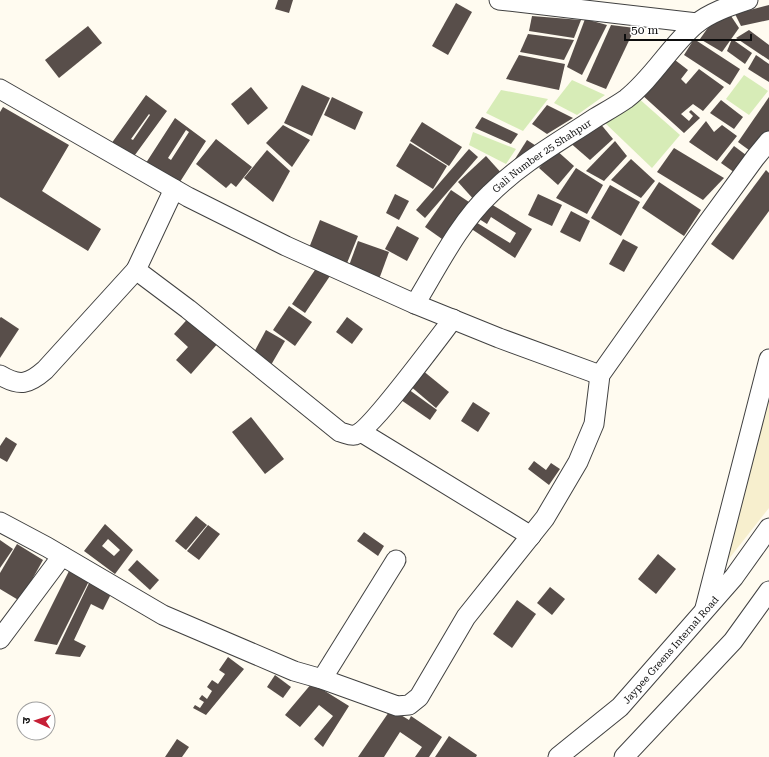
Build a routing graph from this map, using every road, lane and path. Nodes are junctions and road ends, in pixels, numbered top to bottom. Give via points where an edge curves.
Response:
1 (499, 0) edge
2 (748, 0) edge
3 (694, 26) junction
4 (0, 89) edge
5 (769, 141) edge
6 (174, 189) junction
7 (136, 270) junction
8 (415, 304) junction
9 (453, 319) junction
10 (769, 359) edge
11 (600, 375) junction
12 (0, 376) edge
13 (361, 432) junction
14 (0, 522) edge
15 (769, 528) edge
16 (531, 536) junction
17 (62, 556) junction
18 (396, 560) dead end
19 (769, 591) edge
20 (704, 612) junction
21 (0, 639) edge
22 (322, 679) junction
23 (558, 757) edge
24 (624, 757) edge

1 - 3 street
2 - 3 street, Gali Number 25 Shahpur via 720,10
3 - 8 street, Gali Number 25 Shahpur via 626,99 541,153 489,194 473,212
4 - 6 street
5 - 11 street via 710,218
6 - 7 street
6 - 8 street via 286,246
7 - 12 street via 35,379 18,383
7 - 13 street via 340,432 354,435
8 - 9 street
9 - 11 street
9 - 13 street via 377,416
10 - 20 street
11 - 16 street via 594,424 578,462 545,518
13 - 16 street
14 - 17 street
15 - 20 street, Jaypee Greens Internal Road via 734,577
16 - 22 street via 466,617 419,697 409,705 397,706
17 - 21 street
17 - 22 street via 163,615 294,671
18 - 22 street
19 - 24 street via 733,641
20 - 23 street, Jaypee Greens Internal Road via 620,707

